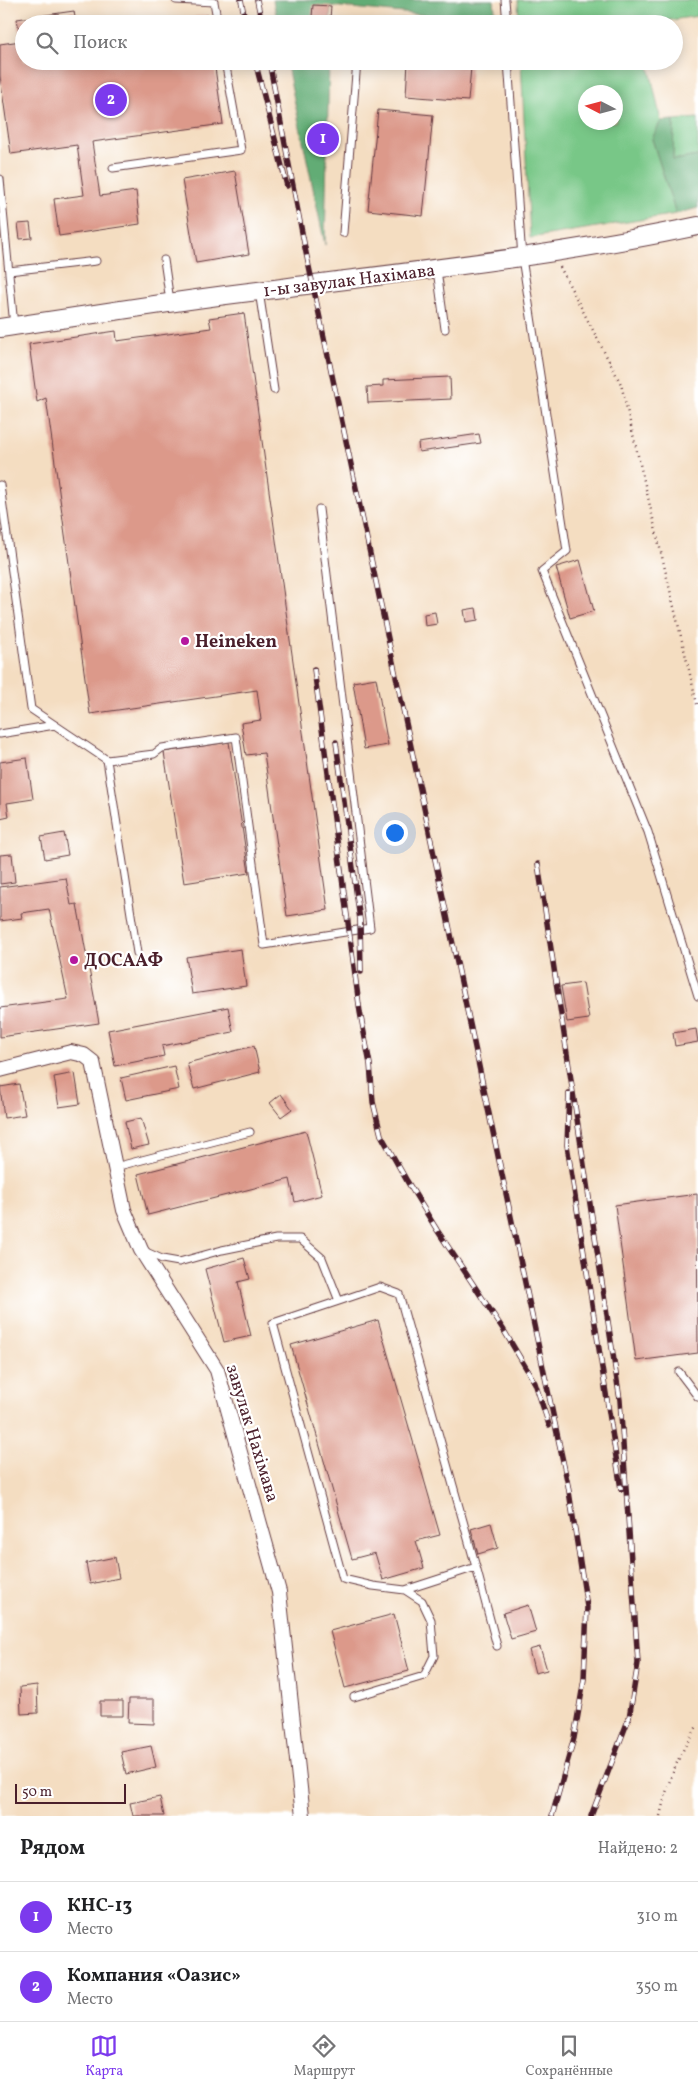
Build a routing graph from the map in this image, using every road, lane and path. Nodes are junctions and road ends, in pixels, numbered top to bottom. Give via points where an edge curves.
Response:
1 (176, 0) edge
2 (506, 0) edge
3 (216, 15) edge
4 (506, 15) edge
5 (227, 70) edge
6 (356, 70) edge
7 (509, 70) edge
8 (113, 168) dead end
9 (0, 179) edge
10 (698, 226) edge
11 (343, 233) dead end
12 (552, 253) junction
13 (522, 258) junction
14 (164, 260) dead end
15 (96, 261) dead end
16 (437, 269) junction
17 (9, 271) junction
18 (259, 290) junction
19 (170, 303) junction
20 (7, 327) edge
21 (445, 329) dead end
22 (274, 390) dead end
23 (0, 485) edge
24 (319, 509) dead end
25 (9, 551) junction
26 (0, 552) edge
27 (698, 708) edge
28 (55, 725) junction
29 (0, 734) edge
30 (107, 760) junction
31 (137, 953) dead end
32 (698, 996) edge
33 (0, 1070) edge
34 (250, 1132) dead end
35 (115, 1168) junction
36 (141, 1250) junction
37 (339, 1301) junction
38 (679, 1372) dead end
39 (698, 1397) edge
40 (476, 1567) junction
41 (405, 1590) junction
42 (497, 1646) dead end
43 (354, 1697) dead end
44 (698, 1725) edge
45 (303, 1816) edge
46 (660, 1816) edge

1 - 3 lane via 214,2
2 - 4 lane
5 - 8 lane via 241,150
6 - 11 lane
7 - 13 lane
9 - 17 lane
10 - 12 street, 1-ы завулак Нахімава
12 - 13 street, 1-ы завулак Нахімава
12 - 27 path via 621,384
13 - 16 street, 1-ы завулак Нахімава
13 - 32 lane via 567,551 542,571 648,832
14 - 19 lane
15 - 17 lane
16 - 18 street, 1-ы завулак Нахімава
16 - 21 lane
17 - 20 lane
18 - 19 street, 1-ы завулак Нахімава
18 - 22 lane
19 - 20 street, 1-ы завулак Нахімава
23 - 25 lane
24 - 30 lane via 370,928 264,945 236,737
25 - 26 lane
25 - 28 lane via 31,709
28 - 29 lane
28 - 30 lane
30 - 31 lane
33 - 35 street, завулак Нахімава via 72,1052 84,1054 93,1062
34 - 35 lane
35 - 36 street, завулак Нахімава via 124,1210
36 - 37 lane via 179,1262 276,1239 300,1239 322,1258
36 - 45 street, завулак Нахімава via 216,1370 279,1592
37 - 40 lane via 380,1286 399,1294
37 - 41 lane via 273,1323 342,1579
38 - 39 lane
40 - 41 lane
40 - 42 lane
41 - 43 lane via 422,1601 431,1620 434,1656 424,1676
44 - 46 path via 681,1750 665,1792

